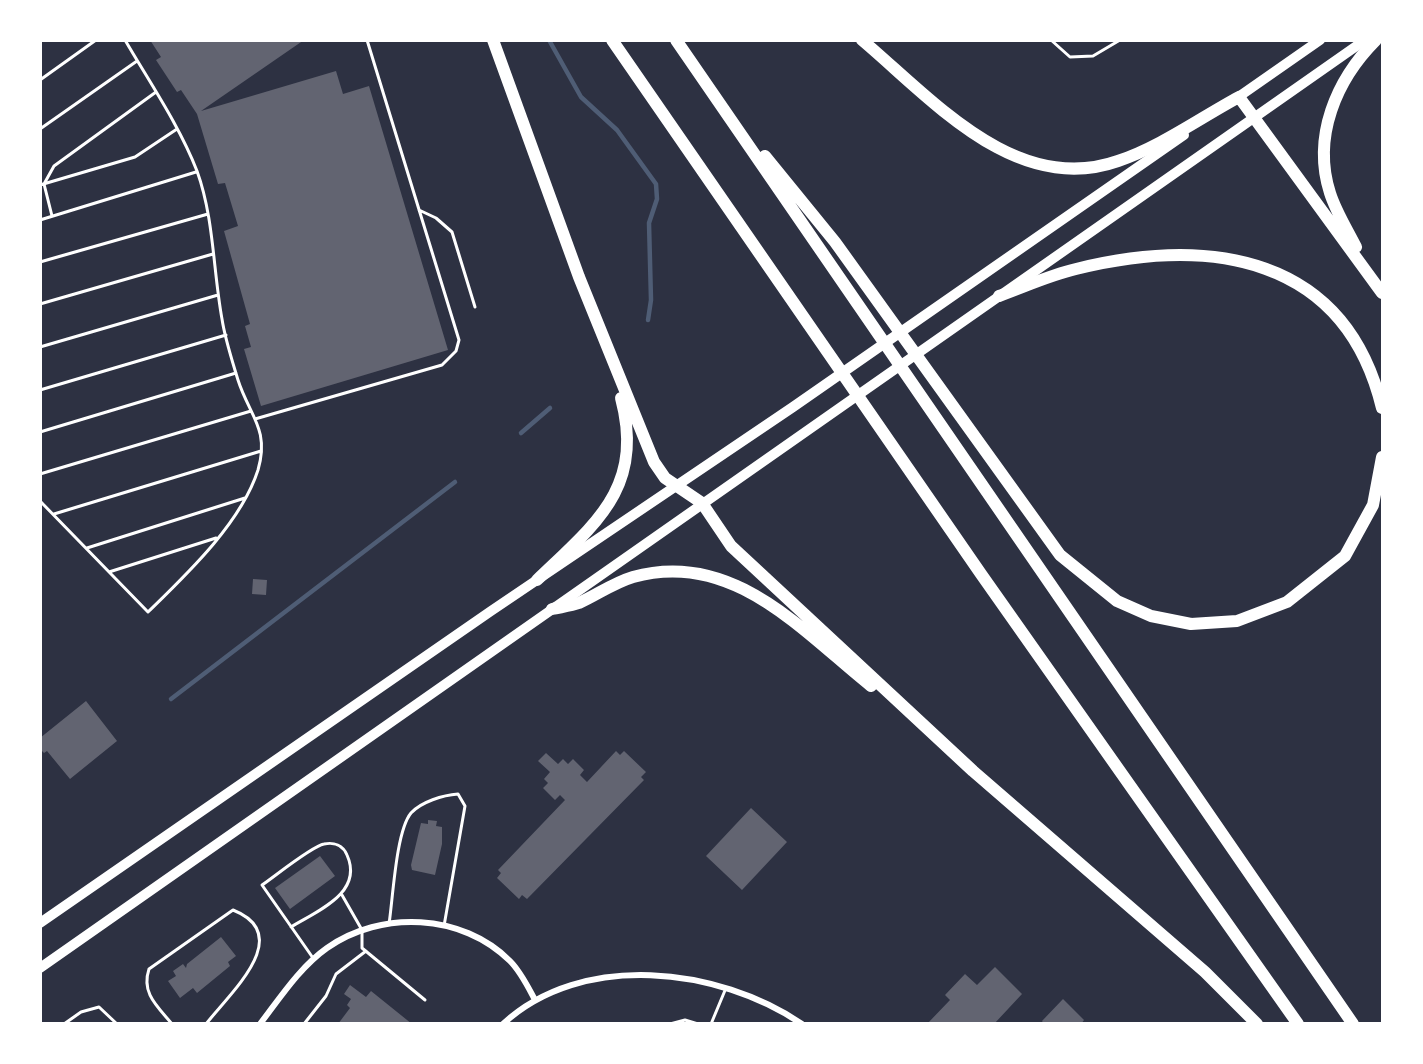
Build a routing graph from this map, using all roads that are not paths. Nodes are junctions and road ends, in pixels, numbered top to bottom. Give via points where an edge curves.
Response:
1 (96, 40) edge
2 (125, 40) edge
3 (367, 40) edge
4 (493, 40) edge
5 (612, 40) edge
6 (676, 40) edge
7 (862, 40) edge
8 (1051, 40) edge
9 (1120, 40) edge
10 (1320, 40) edge
11 (1365, 40) edge
12 (1376, 40) edge
13 (137, 61) junction
14 (40, 80) edge
15 (707, 84) junction
16 (156, 92) junction
17 (1239, 97) junction
18 (1256, 117) junction
19 (40, 129) edge
20 (177, 129) junction
21 (197, 172) junction
22 (42, 184) edge
23 (419, 210) junction
24 (208, 214) junction
25 (52, 216) junction
26 (40, 220) edge
27 (213, 254) junction
28 (40, 262) edge
29 (1379, 288) edge
30 (218, 295) junction
31 (999, 296) junction
32 (40, 304) edge
33 (475, 307) dead end
34 (226, 335) junction
35 (40, 347) edge
36 (610, 353) junction
37 (236, 373) junction
38 (40, 390) edge
39 (1383, 408) edge
40 (251, 411) junction
41 (255, 418) junction
42 (40, 432) edge
43 (261, 451) junction
44 (1383, 457) edge
45 (40, 474) edge
46 (677, 487) junction
47 (246, 498) junction
48 (40, 501) edge
49 (702, 503) junction
50 (54, 514) junction
51 (217, 538) junction
52 (87, 548) junction
53 (110, 572) junction
54 (537, 580) junction
55 (552, 609) junction
56 (952, 750) junction
57 (342, 895) junction
58 (40, 920) edge
59 (389, 924) junction
60 (444, 926) junction
61 (291, 927) junction
62 (362, 930) junction
63 (366, 951) junction
64 (314, 960) junction
65 (40, 968) edge
66 (727, 986) junction
67 (425, 1000) dead end
68 (536, 1000) junction
69 (64, 1023) edge
70 (117, 1023) edge
71 (172, 1023) edge
72 (206, 1023) edge
73 (260, 1023) edge
74 (304, 1023) edge
75 (503, 1023) edge
76 (670, 1023) edge
77 (698, 1023) edge
78 (711, 1023) edge
79 (802, 1023) edge
80 (1257, 1023) edge
81 (1298, 1023) edge
82 (1353, 1023) edge

1 - 14 lane
2 - 13 lane
3 - 23 lane
4 - 36 highway
5 - 81 highway via 981,574
6 - 15 highway
7 - 17 highway via 989,145 1039,166 1094,167 1117,162
8 - 9 lane via 1070,57 1093,56
10 - 17 main road
11 - 18 main road
12 - 29 highway via 1361,55 1332,102 1324,165 1338,213
13 - 16 lane
13 - 19 lane
15 - 44 highway via 835,242 1060,555 1117,601 1151,616 1191,624 1237,621 1287,602 1344,556 1373,505
15 - 82 highway
16 - 20 lane
16 - 22 lane via 54,166
17 - 18 highway
17 - 46 main road
18 - 29 highway
18 - 31 main road
20 - 21 lane
20 - 22 lane via 135,157
21 - 24 lane
21 - 25 lane
22 - 25 lane
23 - 33 lane via 452,232
23 - 41 lane via 459,340 456,351 442,364
24 - 27 lane
24 - 28 lane
25 - 26 lane
27 - 30 lane
27 - 32 lane
30 - 34 lane
30 - 35 lane
31 - 39 highway via 1074,269 1120,260 1184,255 1271,269 1306,288 1342,322 1369,364
31 - 49 main road
34 - 37 lane
34 - 38 lane
36 - 46 highway via 654,462
36 - 54 highway via 627,433 622,477 596,524
37 - 40 lane
37 - 42 lane
40 - 41 lane
40 - 45 lane
41 - 43 lane via 263,438
43 - 47 lane
43 - 50 lane
46 - 49 highway
46 - 54 main road
47 - 51 lane
47 - 52 lane
48 - 50 lane
49 - 55 main road
49 - 56 highway via 731,546
50 - 52 lane
51 - 53 lane
51 - 53 lane via 196,566 148,612
52 - 53 lane
54 - 58 main road
55 - 56 highway via 579,603 633,577 681,571 724,579 767,603
55 - 65 main road
56 - 80 highway via 1205,972
57 - 61 lane
57 - 61 lane via 351,863 345,850 335,843 322,844 262,885
57 - 62 lane
59 - 60 street via 424,922
59 - 60 lane via 402,831 412,813 442,795 458,794 465,806
59 - 62 street
60 - 68 street via 497,950 521,975
61 - 64 lane
62 - 63 lane via 362,948
62 - 64 street
63 - 67 lane
63 - 74 lane via 336,974 326,996
64 - 73 street
66 - 68 street via 663,975 636,975 577,985
66 - 78 lane
66 - 79 street via 767,1001
68 - 75 street
69 - 70 lane via 99,1007
71 - 72 lane via 148,995 149,969 233,910 256,926 262,940 256,959
76 - 77 lane

